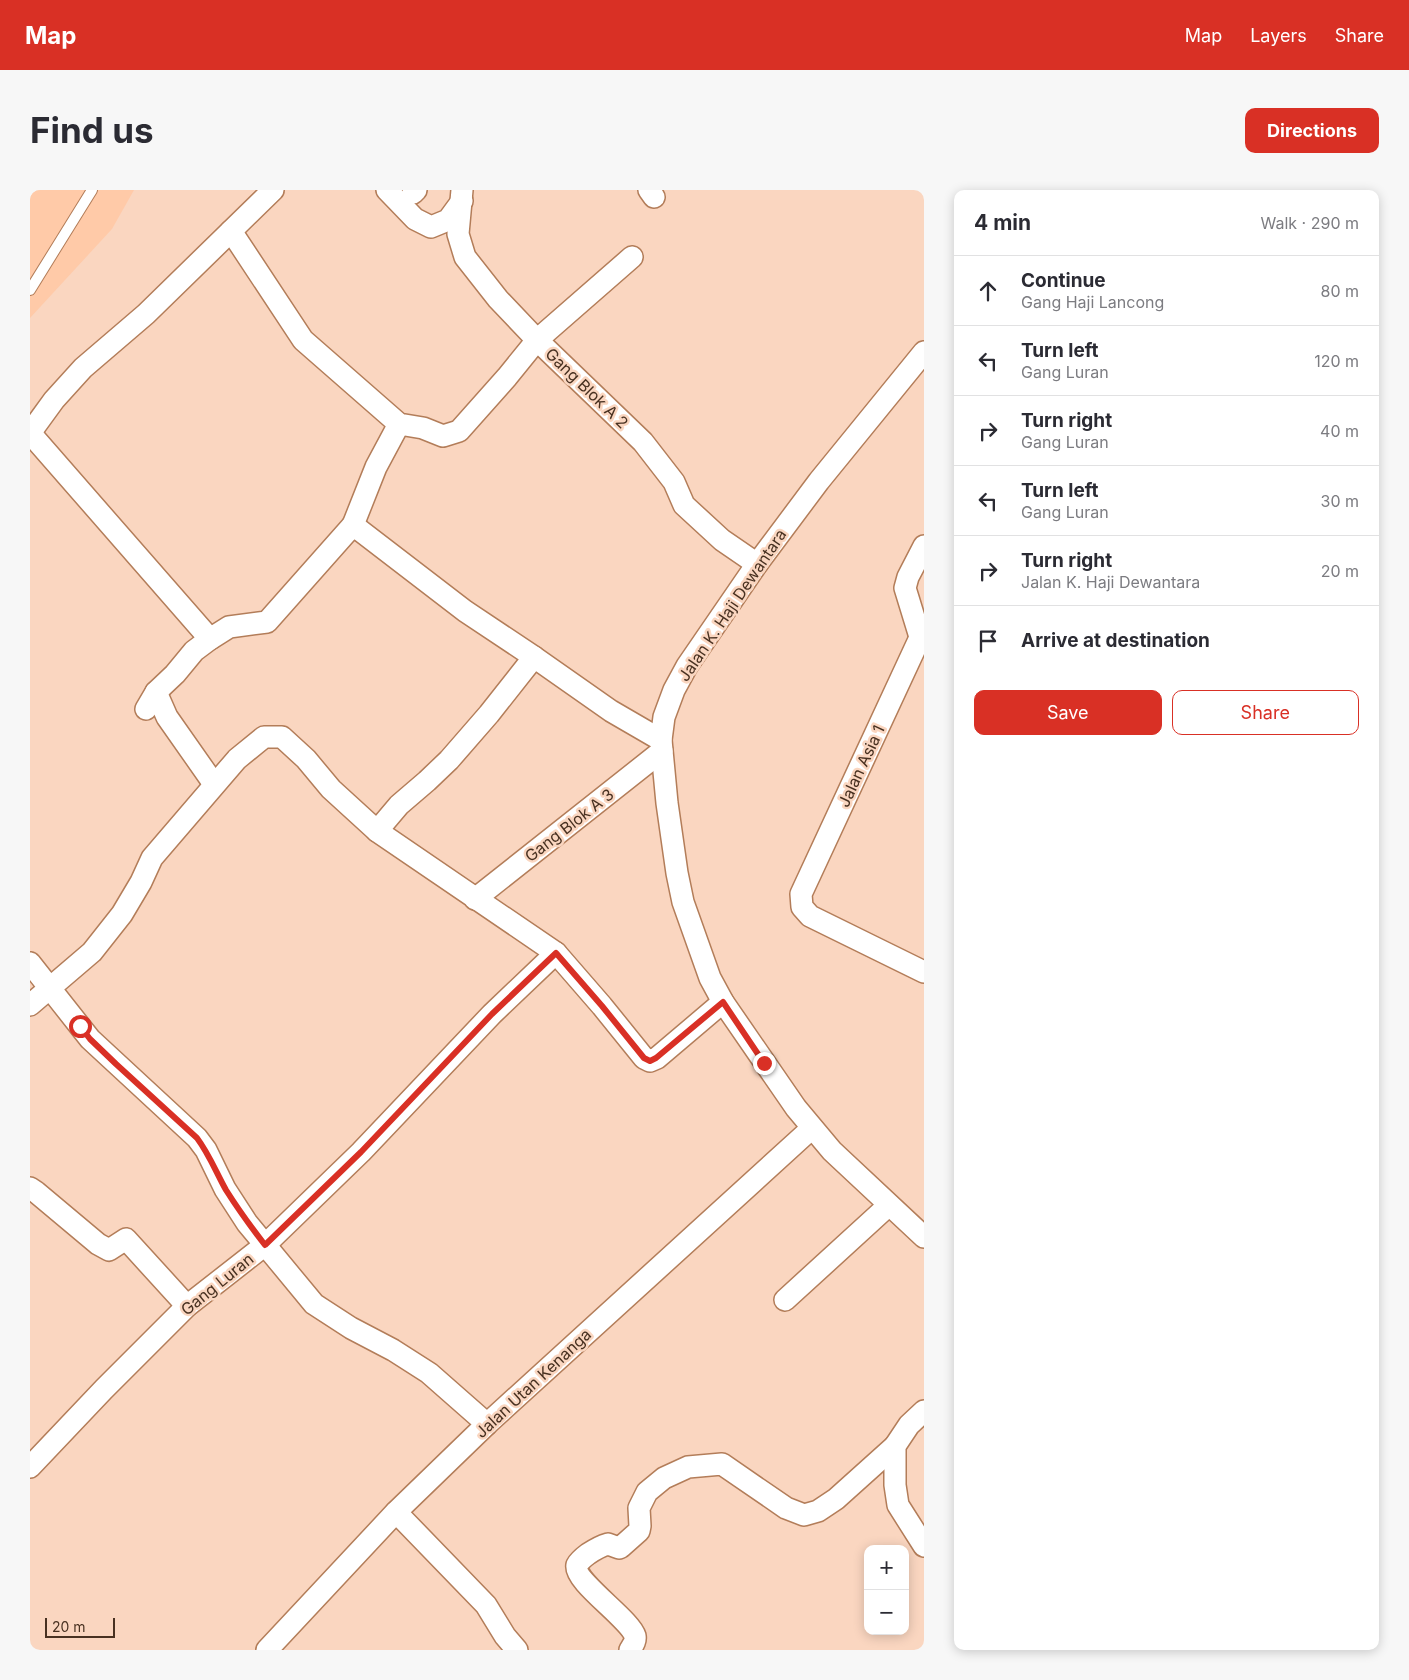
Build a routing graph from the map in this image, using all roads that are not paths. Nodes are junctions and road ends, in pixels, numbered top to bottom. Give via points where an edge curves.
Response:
1 (92, 190) edge
2 (273, 190) edge
3 (387, 190) edge
4 (462, 196) edge
5 (231, 232) junction
6 (632, 257) dead end
7 (30, 290) edge
8 (537, 340) junction
9 (924, 352) edge
10 (399, 424) junction
11 (30, 433) edge
12 (354, 525) junction
13 (924, 546) edge
14 (757, 564) junction
15 (922, 633) edge
16 (210, 639) junction
17 (534, 656) junction
18 (662, 745) junction
19 (214, 784) junction
20 (377, 831) junction
21 (475, 899) junction
22 (556, 953) junction
23 (30, 963) edge
24 (923, 969) edge
25 (51, 988) junction
26 (723, 1002) junction
27 (30, 1005) edge
28 (812, 1128) junction
29 (30, 1188) edge
30 (889, 1205) junction
31 (924, 1237) edge
32 (265, 1245) junction
33 (785, 1300) dead end
34 (187, 1306) junction
35 (924, 1411) edge
36 (488, 1424) junction
37 (895, 1446) junction
38 (30, 1467) edge
39 (396, 1512) junction
40 (924, 1546) edge
41 (267, 1650) edge
42 (517, 1650) edge
43 (630, 1650) edge

1 - 7 lane
2 - 5 street
3 - 4 street via 415,219 432,227 448,220
4 - 8 street, Gang Blok A 2 via 458,234 465,257 498,299
5 - 10 street via 303,340
5 - 11 street via 146,314 83,368
6 - 8 street
8 - 10 street via 459,431 443,436
8 - 14 street, Gang Blok A 2 via 643,442 674,482 684,505 722,540
9 - 14 street, Jalan K. Haji Dewantara via 819,481
10 - 12 street via 376,467
11 - 16 street
12 - 16 street via 267,622 229,626
12 - 17 street via 465,612
13 - 15 street, Jalan Asia 1 via 905,588
14 - 18 street, Jalan K. Haji Dewantara via 674,690 664,717
15 - 24 street, Jalan Asia 1 via 801,894 802,907 810,916
16 - 19 street via 194,651 151,700
17 - 18 street
17 - 20 street via 449,760 399,805
18 - 21 street, Gang Blok A 3
18 - 26 street, Jalan K. Haji Dewantara via 667,803 683,902 710,978
19 - 20 street via 264,737 282,737
19 - 25 street via 152,858 122,914 92,952
20 - 21 street
21 - 22 street
22 - 26 street via 644,1058 650,1061
22 - 32 street, Gang Luran
23 - 25 street
25 - 27 street
25 - 32 street via 90,1039 197,1138 225,1189
26 - 28 street, Jalan K. Haji Dewantara
28 - 30 street, Jalan K. Haji Dewantara
28 - 36 street, Jalan Utan Kenanga
29 - 34 street via 109,1250 126,1239
30 - 31 street, Jalan K. Haji Dewantara
30 - 33 street
32 - 34 street, Gang Luran
32 - 36 street via 314,1304 429,1374
34 - 38 street, Gang Luran
35 - 37 street
36 - 39 street, Jalan Utan Kenanga
37 - 40 street via 898,1505
37 - 43 street via 836,1499 804,1516 786,1508 722,1464 688,1468 664,1478 647,1492 639,1508 639,1531 621,1548 604,1545 593,1550 578,1565 585,1582 632,1630 635,1641
39 - 41 street, Jalan Utan Kenanga
39 - 42 street via 486,1605

